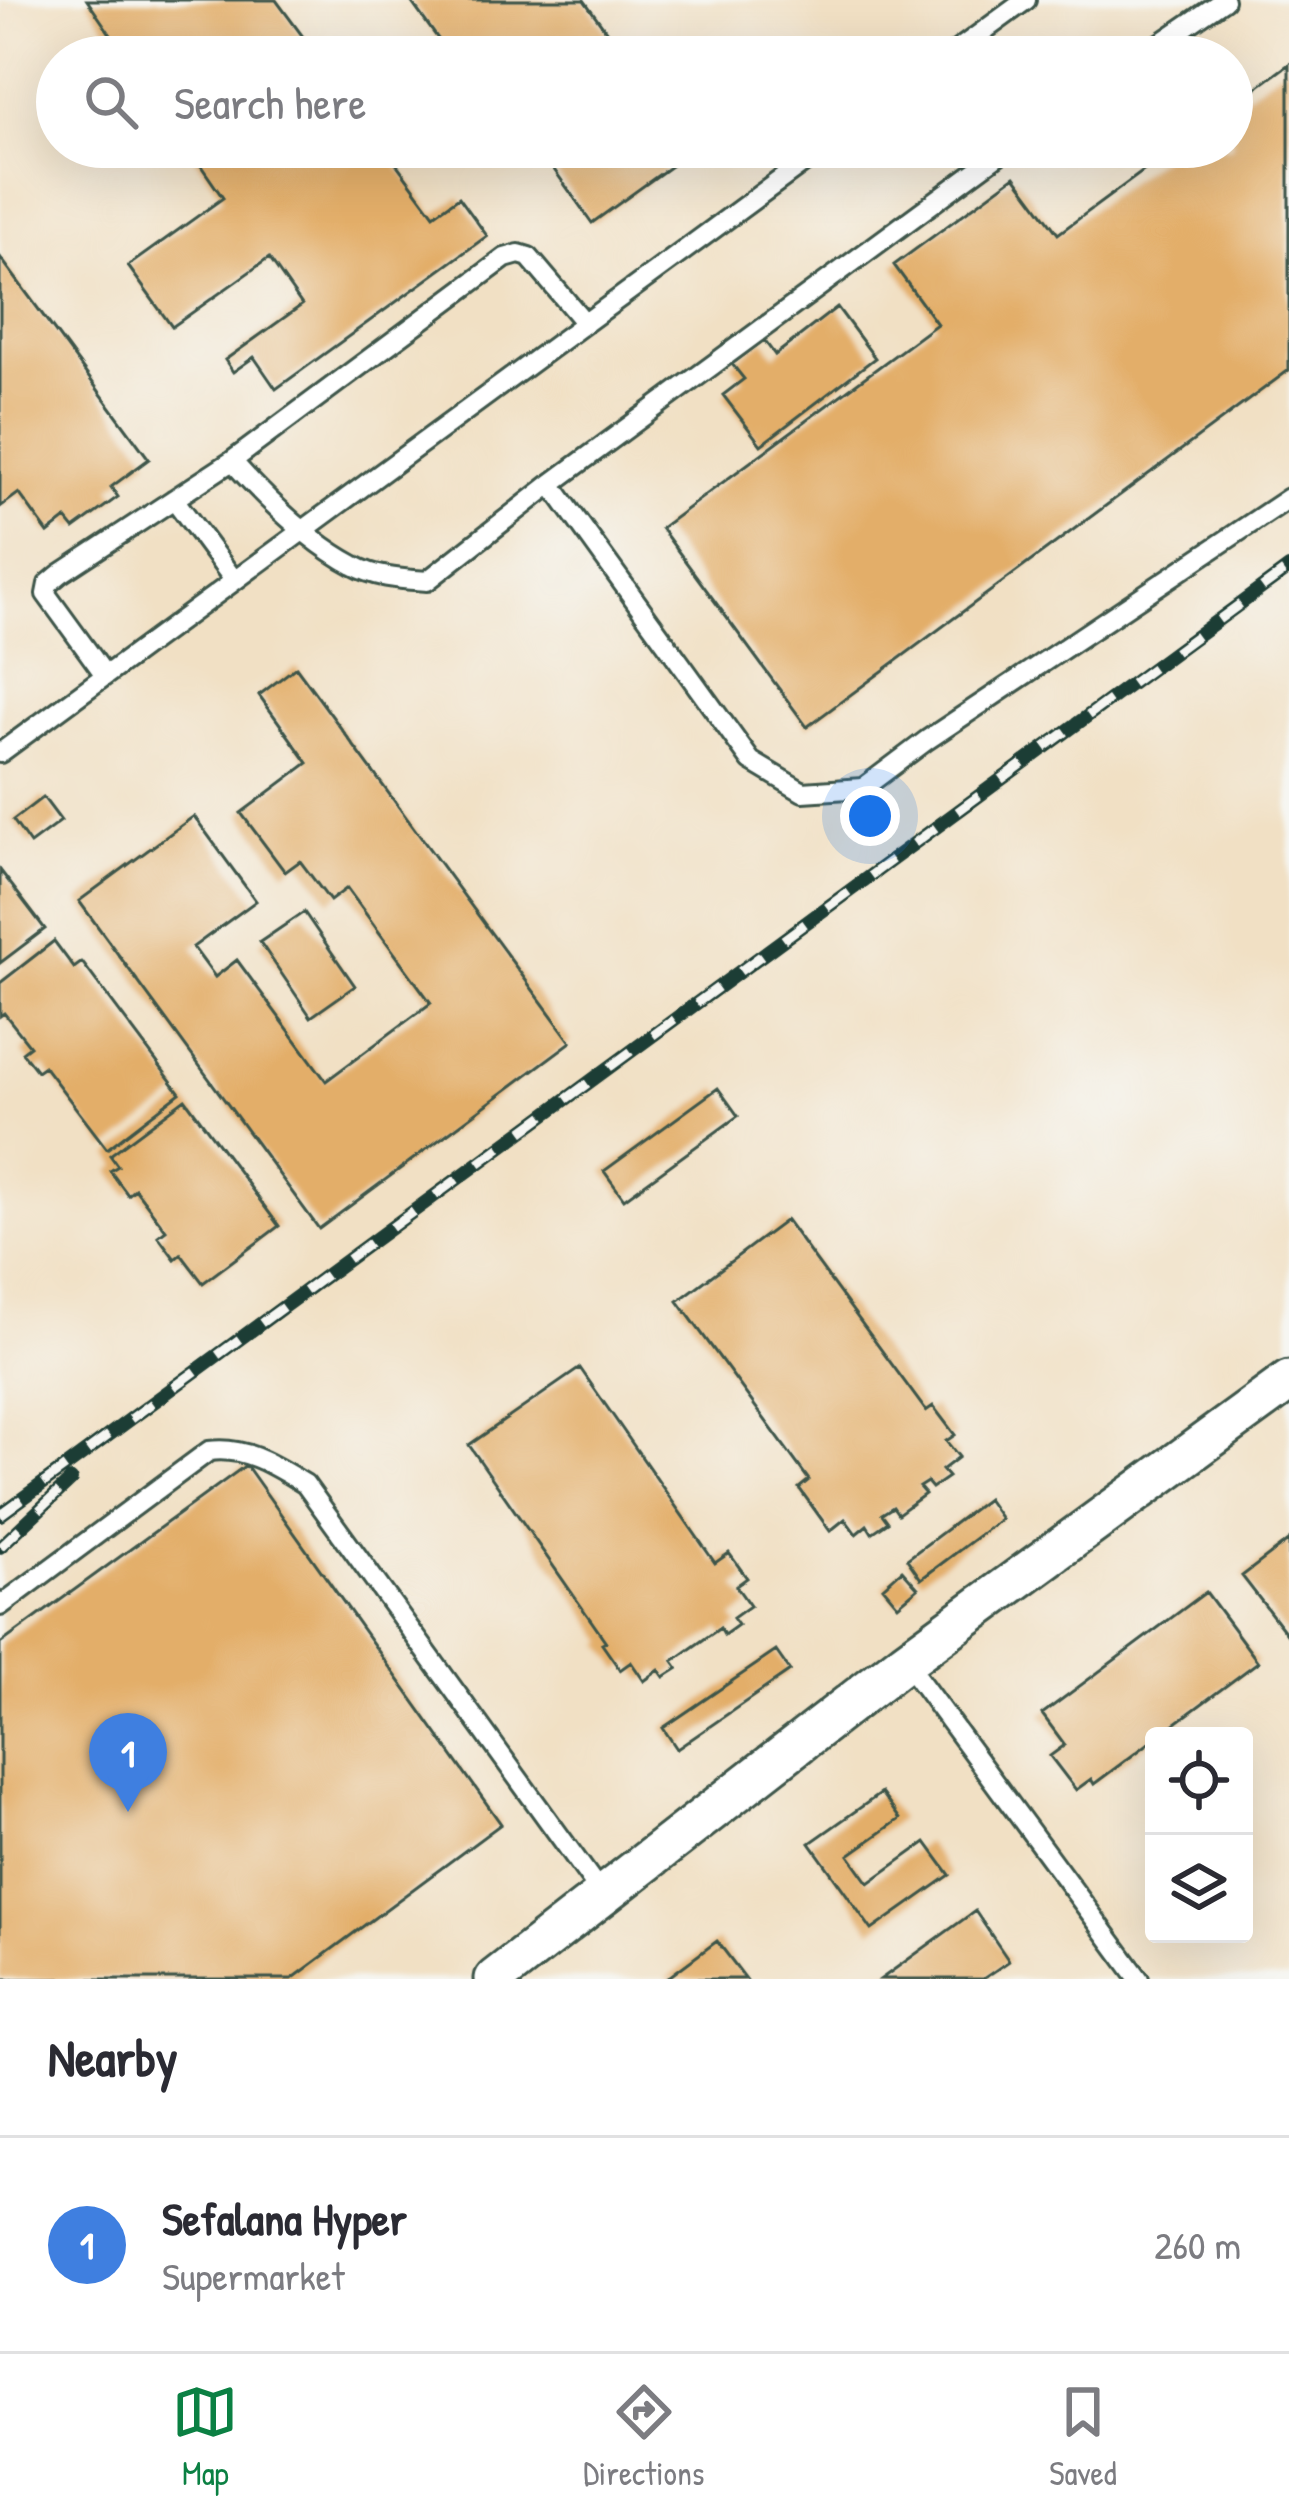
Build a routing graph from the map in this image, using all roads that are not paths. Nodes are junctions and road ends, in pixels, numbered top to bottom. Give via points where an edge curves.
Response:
1 (1026, 0) edge
2 (1224, 0) edge
3 (977, 36) edge
4 (1172, 36) edge
5 (796, 168) edge
6 (980, 168) edge
7 (585, 322) junction
8 (232, 461) junction
9 (551, 484) junction
10 (1289, 497) edge
11 (175, 499) junction
12 (303, 529) junction
13 (234, 580) junction
14 (105, 675) junction
15 (0, 753) edge
16 (1289, 1381) edge
17 (0, 1606) edge
18 (905, 1661) junction
19 (603, 1896) junction
20 (495, 1979) edge
21 (1139, 1979) edge

1 - 3 lane
2 - 4 lane
5 - 7 lane
6 - 9 lane
7 - 8 lane via 529,257 505,258
7 - 12 lane
8 - 11 lane
8 - 12 lane
9 - 10 lane via 751,761 803,792 862,788
9 - 12 lane via 427,581 354,566
11 - 13 lane
11 - 14 lane via 48,584 53,605
12 - 13 lane
13 - 14 lane
14 - 15 lane
16 - 18 street
17 - 19 lane via 209,1451 263,1460 305,1484
18 - 19 street
18 - 21 lane
19 - 20 street

